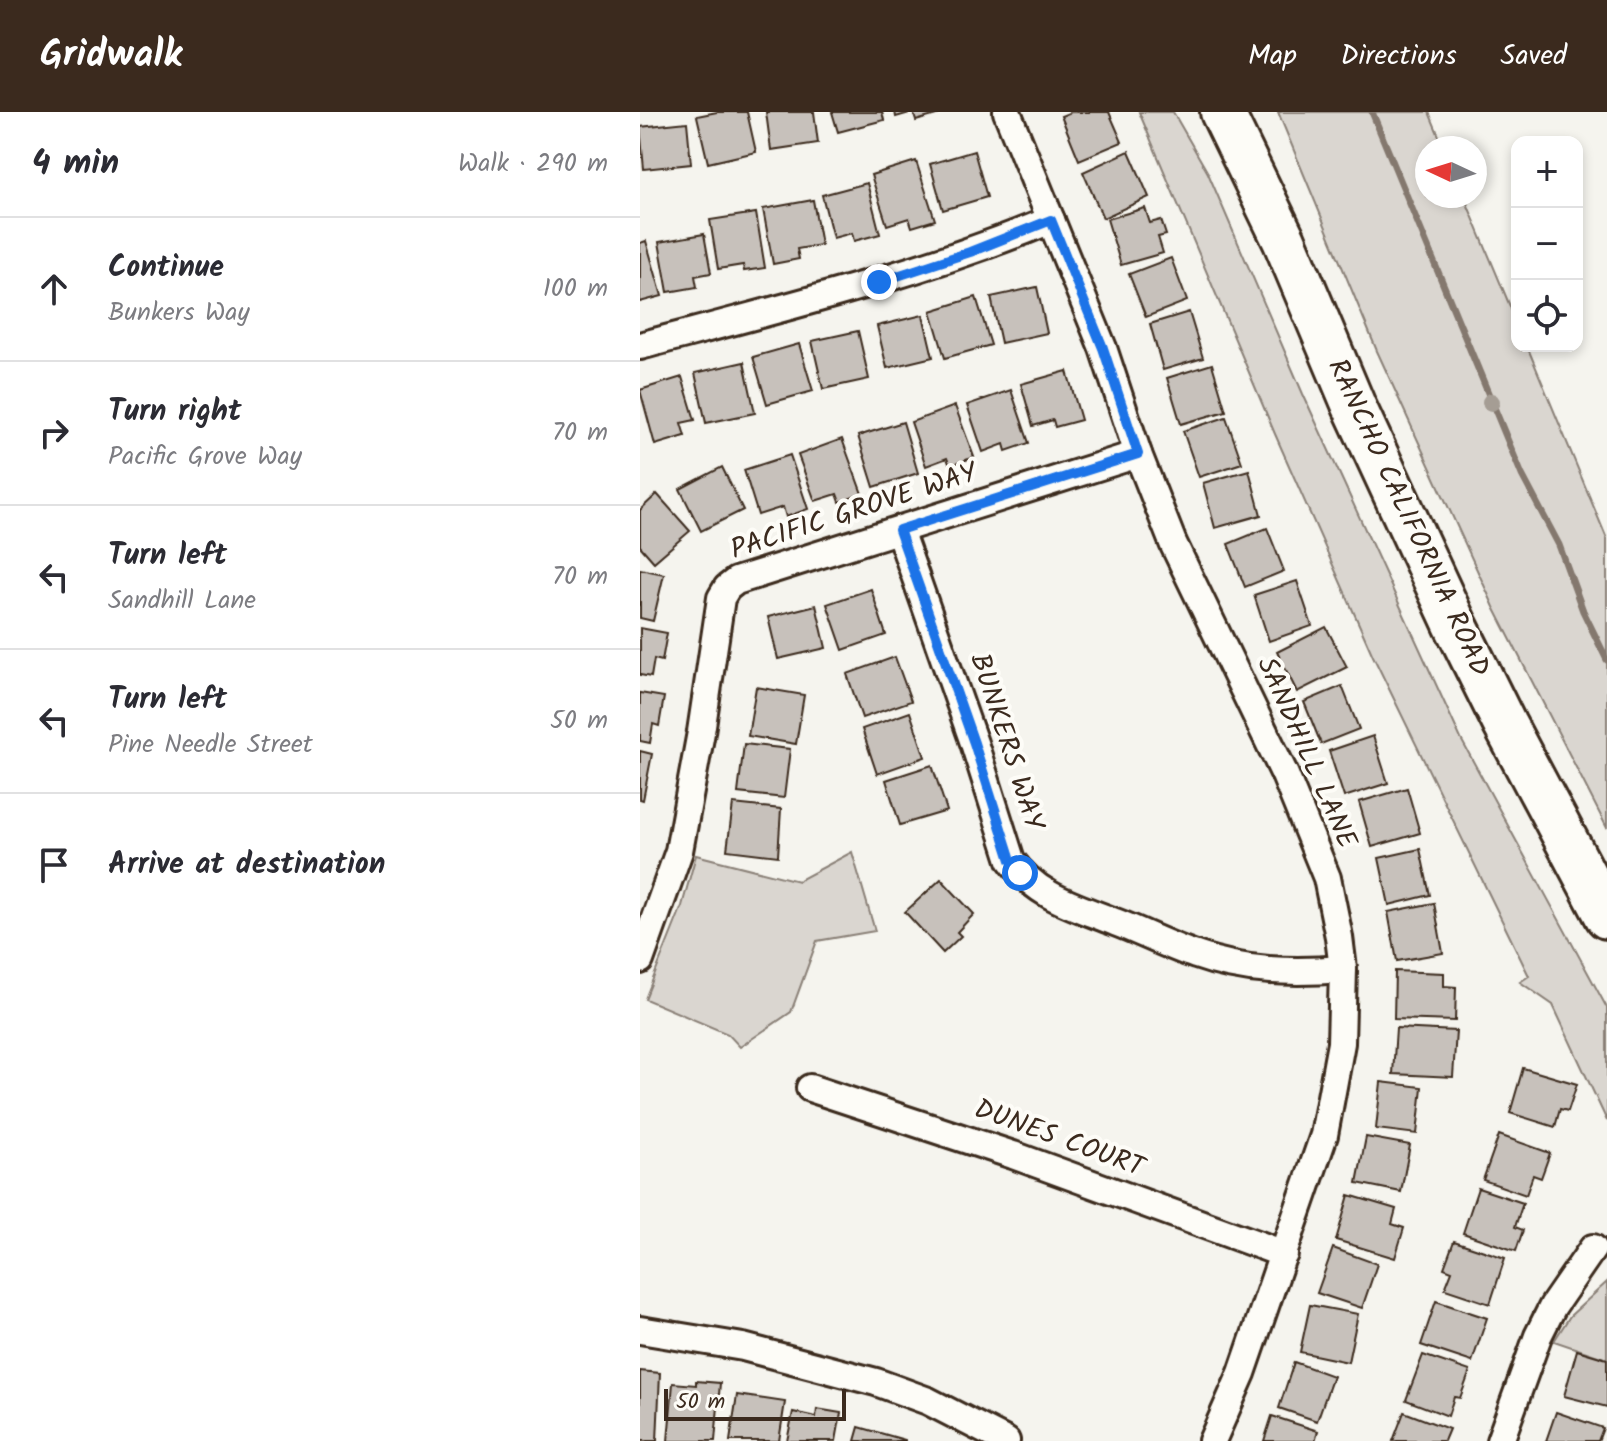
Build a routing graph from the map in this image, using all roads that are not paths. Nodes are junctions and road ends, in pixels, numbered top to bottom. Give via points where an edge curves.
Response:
1 (1007, 112) edge
2 (1222, 112) edge
3 (1051, 220) junction
4 (640, 346) edge
5 (1138, 454) junction
6 (899, 530) junction
7 (1607, 917) edge
8 (647, 924) edge
9 (641, 957) edge
10 (1343, 969) junction
11 (810, 1088) dead end
12 (1593, 1248) dead end
13 (1284, 1254) junction
14 (640, 1330) edge
15 (1006, 1441) edge
16 (1212, 1441) edge
17 (1500, 1441) edge

1 - 3 street, SANDHILL LANE
2 - 7 main road, RANCHO CALIFORNIA ROAD via 1455,624
3 - 4 street via 879,282
3 - 5 street, SANDHILL LANE via 1103,348
5 - 6 street, PACIFIC GROVE WAY
5 - 10 street, SANDHILL LANE via 1173,543 1285,775 1327,878
6 - 8 street, PACIFIC GROVE WAY via 727,588 721,598 679,851
6 - 10 street, BUNKERS WAY via 1011,860 1035,888 1196,955 1274,971
8 - 9 street, PACIFIC GROVE WAY
10 - 13 street, SANDHILL LANE via 1341,1043 1324,1135
11 - 13 street, DUNES COURT
12 - 17 street via 1538,1336
13 - 16 street, SANDHILL LANE
14 - 15 street via 743,1347 876,1382 928,1401

